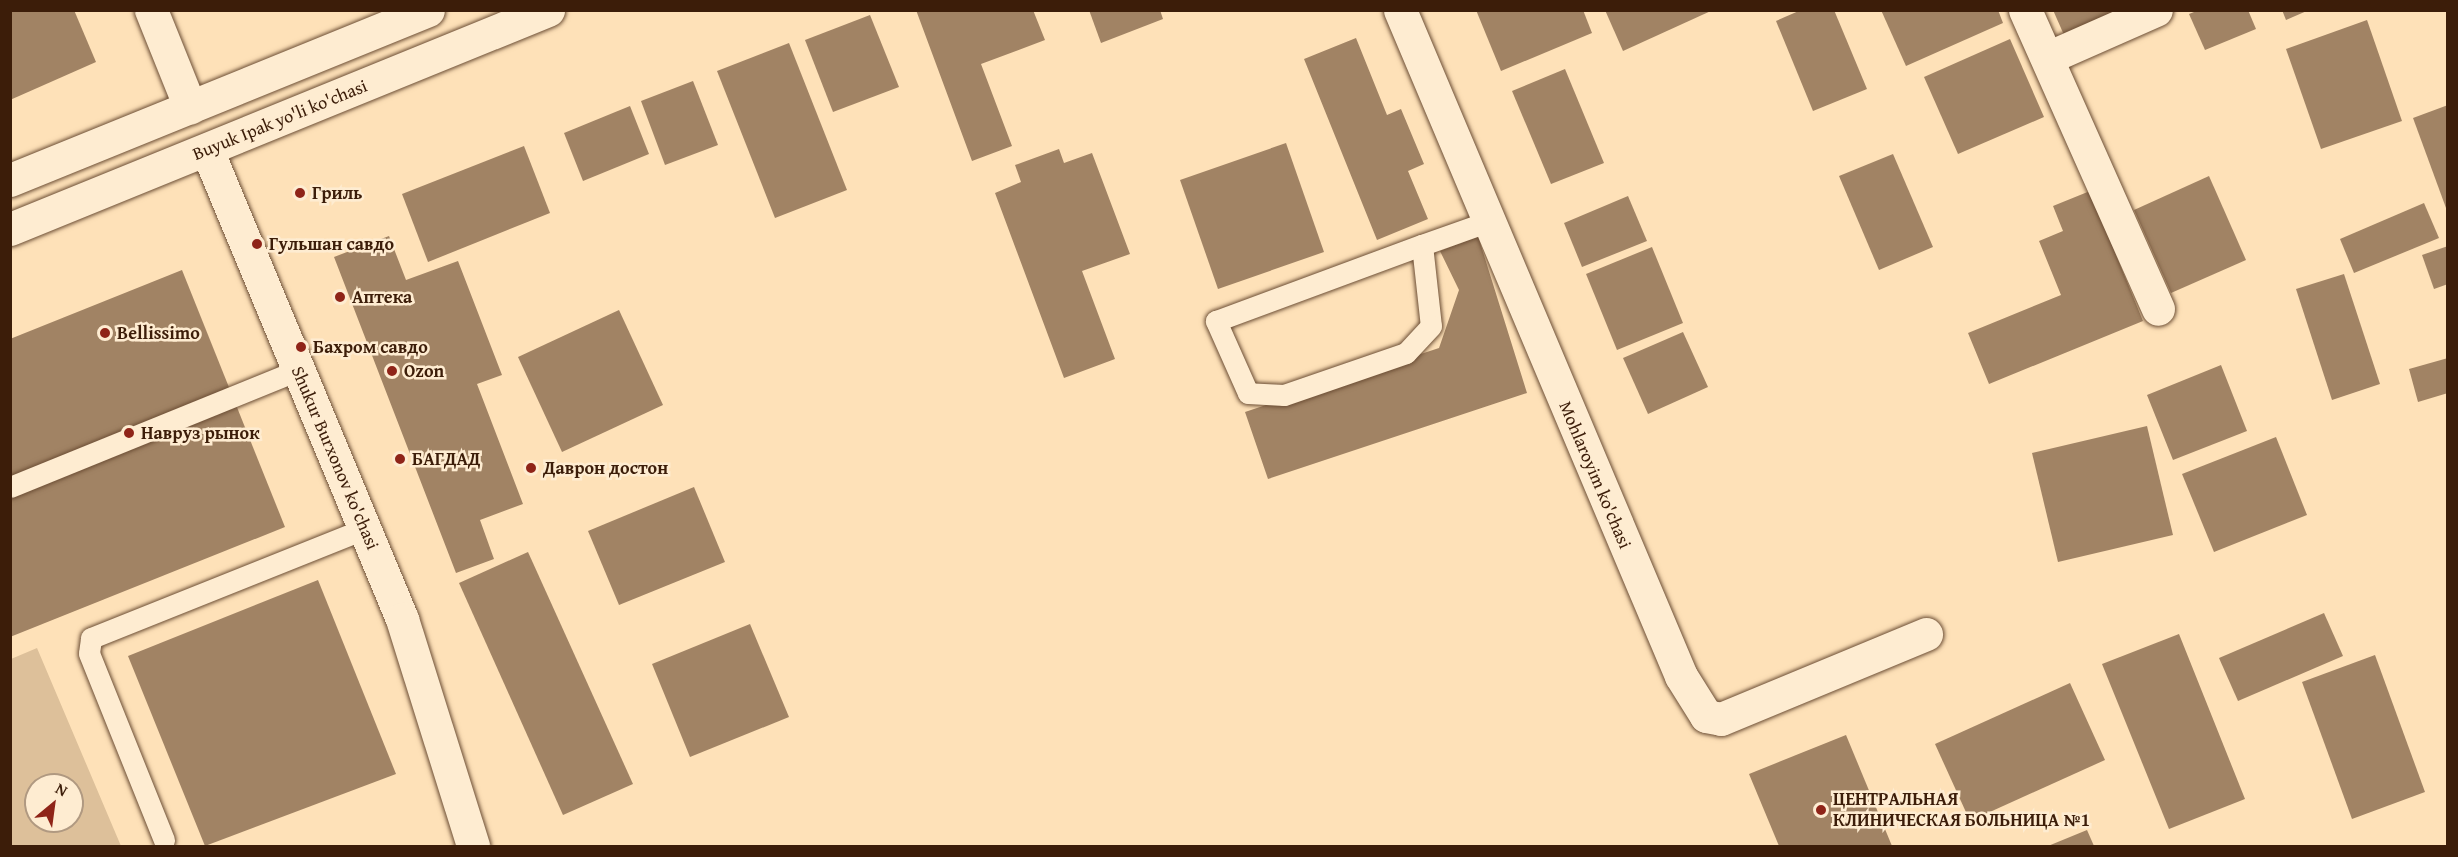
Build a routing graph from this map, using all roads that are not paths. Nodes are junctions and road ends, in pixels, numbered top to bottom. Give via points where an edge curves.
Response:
1 (151, 10) edge
2 (428, 10) edge
3 (548, 10) edge
4 (1400, 10) edge
5 (2025, 10) edge
6 (2156, 10) edge
7 (2047, 58) junction
8 (190, 107) junction
9 (207, 150) junction
10 (10, 180) edge
11 (1487, 222) junction
12 (10, 229) edge
13 (1422, 245) junction
14 (2158, 309) dead end
15 (298, 370) junction
16 (10, 487) edge
17 (364, 529) junction
18 (1926, 634) dead end
19 (164, 840) dead end
20 (473, 846) edge

1 - 8 street, Shukur Burxonov ko'chasi
2 - 8 street
3 - 9 street, Buyuk Ipak yo'li ko'chasi
4 - 11 street, Mohlaroyim ko'chasi
5 - 7 street
6 - 7 street
7 - 14 street
8 - 9 street, Shukur Burxonov ko'chasi
8 - 10 street
9 - 12 street, Buyuk Ipak yo'li ko'chasi
9 - 15 street, Shukur Burxonov ko'chasi
11 - 13 lane
11 - 18 street, Mohlaroyim ko'chasi via 1681,676 1706,716 1721,719
13 - 13 lane via 1216,321 1248,393 1284,395 1406,353 1431,326
15 - 16 lane
15 - 17 street, Shukur Burxonov ko'chasi
17 - 19 lane via 91,638 89,653
17 - 20 street, Shukur Burxonov ko'chasi via 402,619

